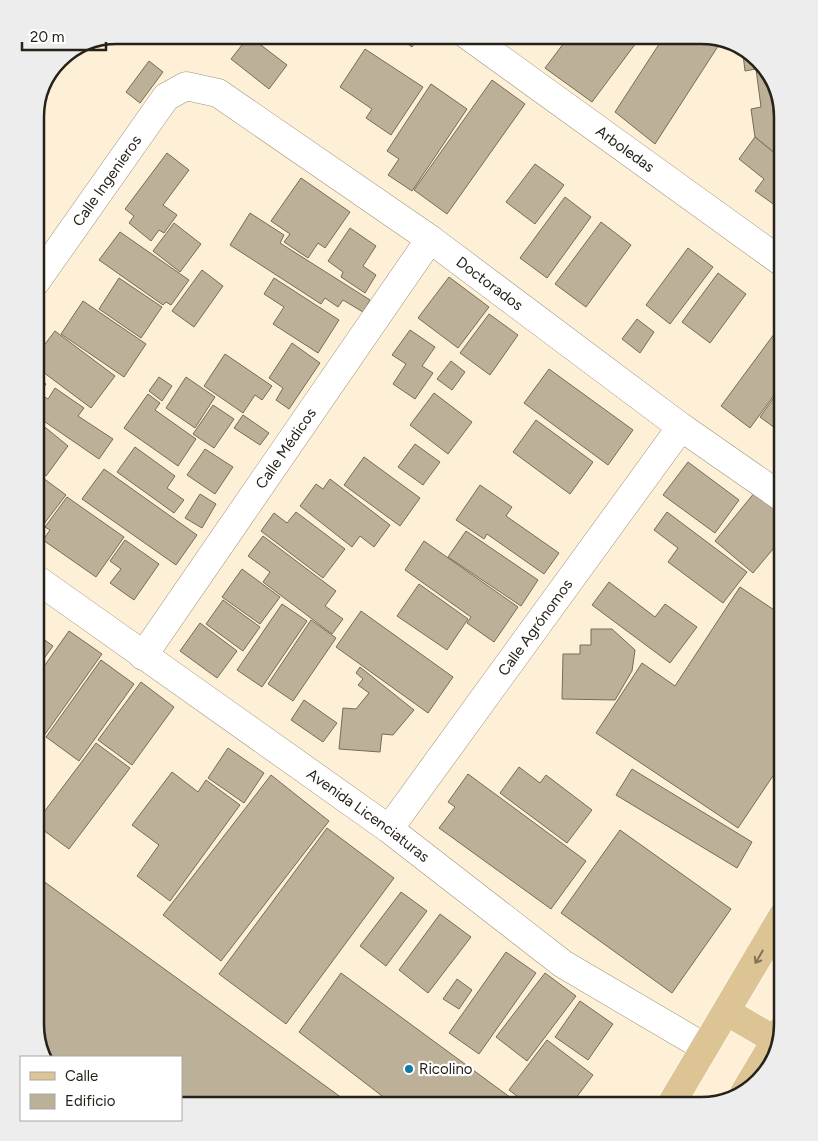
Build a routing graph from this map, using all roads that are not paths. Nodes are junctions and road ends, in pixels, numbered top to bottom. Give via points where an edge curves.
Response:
1 (479, 44) edge
2 (186, 86) joint
3 (430, 239) junction
4 (774, 257) edge
5 (44, 271) edge
6 (682, 427) junction
7 (774, 492) edge
8 (44, 584) edge
9 (143, 656) junction
10 (389, 829) junction
11 (774, 930) edge
12 (727, 1012) junction
13 (774, 1033) edge
14 (704, 1047) junction
15 (770, 1049) edge
16 (757, 1071) edge
17 (675, 1097) edge

1 - 4 street, Arboledas
2 - 3 street, Doctorados via 218,93
2 - 5 street, Calle Ingenieros via 166,97
3 - 6 street, Doctorados
3 - 9 street, Calle Médicos
6 - 7 street, Doctorados
6 - 10 street, Calle Agrónomos
8 - 9 street, Avenida Licenciaturas
9 - 10 street, Avenida Licenciaturas
10 - 14 street, Avenida Licenciaturas via 563,964
11 -> 12 main road
12 - 13 main road
12 - 14 main road
14 - 17 main road
15 - 16 main road

